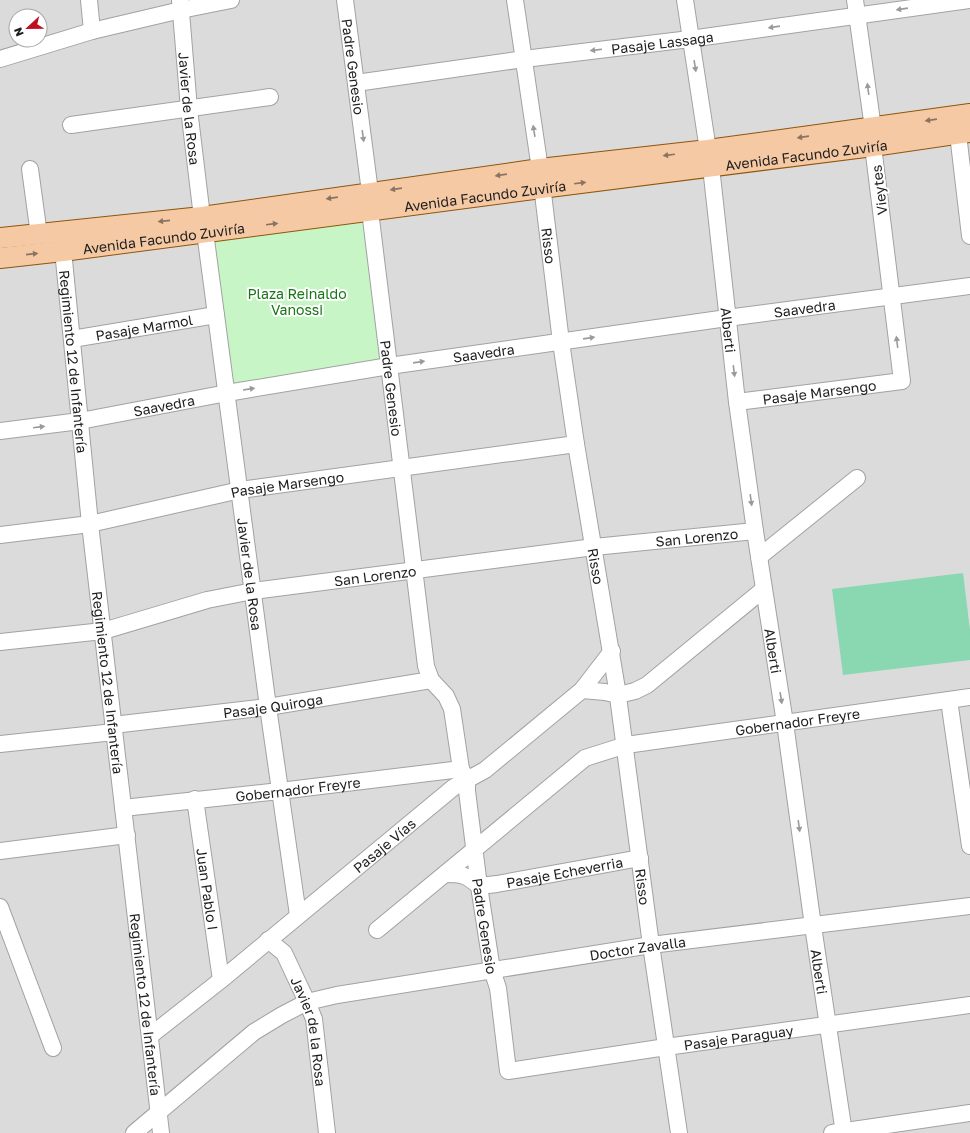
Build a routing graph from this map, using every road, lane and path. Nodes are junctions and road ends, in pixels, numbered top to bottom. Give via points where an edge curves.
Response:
1 (89, 0) edge
2 (231, 0) edge
3 (345, 0) edge
4 (515, 0) edge
5 (685, 0) edge
6 (969, 0) edge
7 (180, 5) edge
8 (856, 8) edge
9 (92, 31) junction
10 (690, 39) junction
11 (0, 59) edge
12 (524, 59) junction
13 (356, 83) junction
14 (270, 97) dead end
15 (189, 109) junction
16 (970, 114) edge
17 (71, 125) dead end
18 (964, 133) edge
19 (873, 137) junction
20 (709, 158) junction
21 (30, 169) dead end
22 (541, 179) junction
23 (370, 202) junction
24 (204, 225) junction
25 (39, 235) junction
26 (970, 236) edge
27 (0, 238) edge
28 (62, 242) junction
29 (0, 258) edge
30 (970, 286) edge
31 (892, 297) junction
32 (216, 316) junction
33 (727, 318) junction
34 (72, 339) junction
35 (561, 342) junction
36 (389, 366) junction
37 (902, 381) joint
38 (227, 393) junction
39 (737, 402) junction
40 (80, 421) junction
41 (0, 431) edge
42 (576, 444) junction
43 (401, 468) junction
44 (857, 478) dead end
45 (240, 490) junction
46 (90, 524) junction
47 (755, 531) junction
48 (0, 535) edge
49 (594, 547) junction
50 (759, 557) junction
51 (414, 570) junction
52 (764, 589) junction
53 (253, 591) junction
54 (103, 631) junction
55 (0, 642) edge
56 (612, 650) junction
57 (431, 680) junction
58 (582, 690) junction
59 (618, 695) junction
60 (970, 697) edge
61 (949, 700) junction
62 (268, 707) junction
63 (785, 723) junction
64 (114, 729) junction
65 (0, 744) edge
66 (626, 745) junction
67 (464, 774) junction
68 (280, 791) junction
69 (194, 800) junction
70 (123, 808) junction
71 (126, 835) junction
72 (970, 846) edge
73 (474, 850) junction
74 (0, 851) edge
75 (640, 858) junction
76 (445, 874) junction
77 (479, 886) junction
78 (970, 906) edge
79 (0, 907) edge
80 (298, 915) junction
81 (813, 926) junction
82 (377, 930) dead end
83 (268, 940) junction
84 (651, 944) junction
85 (492, 970) junction
86 (221, 980) junction
87 (308, 1002) junction
88 (970, 1005) edge
89 (829, 1024) junction
90 (150, 1036) junction
91 (666, 1047) junction
92 (53, 1048) dead end
93 (508, 1071) joint
94 (970, 1113) edge
95 (158, 1114) junction
96 (840, 1132) edge
97 (134, 1133) edge
98 (161, 1133) edge
99 (327, 1133) edge
100 (679, 1133) edge

1 - 9 street
2 - 7 street
3 - 13 street, Padre Genesio
4 - 12 street, Risso
5 - 10 street, Alberti
6 -> 8 street, Pasaje Lassaga
7 - 9 street
7 - 15 street, Javier de la Rosa
8 -> 10 street, Pasaje Lassaga
19 -> 8 street, Vieytes
9 - 11 street
10 -> 12 street, Pasaje Lassaga
10 -> 20 street, Alberti
12 - 13 street, Pasaje Lassaga
22 -> 12 street, Risso
13 -> 23 street, Padre Genesio
14 - 15 street
15 - 17 street
15 - 24 street, Javier de la Rosa
16 -> 19 main road, Avenida Facundo Zuviría
18 - 19 main road, Avenida Facundo Zuviría
18 - 26 street
19 - 20 main road, Avenida Facundo Zuviría
19 - 31 street, Vieytes
20 - 22 main road, Avenida Facundo Zuviría
20 - 33 street, Alberti
21 - 25 street
22 - 23 main road, Avenida Facundo Zuviría
22 - 35 street, Risso
23 - 24 main road, Avenida Facundo Zuviría
23 - 36 street, Padre Genesio
24 - 28 main road, Avenida Facundo Zuviría
24 - 32 street, Javier de la Rosa
25 - 27 main road, Avenida Facundo Zuviría
25 - 28 main road, Avenida Facundo Zuviría
29 -> 28 main road, Avenida Facundo Zuviría
28 - 34 street, Regimiento 12 de Infantería
30 - 31 street, Saavedra
31 - 33 street, Saavedra
37 -> 31 street, Vieytes
32 - 34 street, Pasaje Marmol
32 - 38 street, Javier de la Rosa
35 -> 33 street, Saavedra
33 -> 39 street, Alberti
34 - 40 street, Regimiento 12 de Infantería
36 -> 35 street, Saavedra
35 - 42 street, Risso
38 -> 36 street, Saavedra
36 - 43 street, Padre Genesio
37 - 39 street, Pasaje Marsengo
38 - 40 street, Saavedra
38 - 45 street, Javier de la Rosa
39 -> 47 street, Alberti
41 -> 40 street, Saavedra
40 - 46 street, Regimiento 12 de Infantería
42 - 43 street, Pasaje Marsengo
42 - 49 street, Risso
43 - 45 street, Pasaje Marsengo
43 - 51 street, Padre Genesio
44 - 50 street
45 - 46 street, Pasaje Marsengo
45 - 53 street, Javier de la Rosa
46 - 48 street, Pasaje Marsengo
46 - 54 street, Regimiento 12 de Infantería
47 - 49 street, San Lorenzo
47 - 50 street, Alberti
49 - 51 street, San Lorenzo
49 - 56 street, Risso
50 - 52 street, Alberti
51 - 53 street, San Lorenzo
51 - 57 street, Padre Genesio via 426,666
52 - 59 street via 647,685 636,691
52 -> 63 street, Alberti
53 - 54 street, San Lorenzo via 207,600
53 - 62 street, Javier de la Rosa
54 - 55 street, San Lorenzo
54 - 64 street, Regimiento 12 de Infantería
56 - 58 street, Pasaje Vías
56 - 59 street, Risso
57 - 62 street, Pasaje Quiroga
57 - 67 street, Padre Genesio via 446,696 452,709
58 - 59 street
58 - 67 street, Pasaje Vías via 485,770
59 - 66 street, Risso
60 - 61 street, Gobernador Freyre
61 - 63 street, Gobernador Freyre
61 - 72 street
62 - 64 street, Pasaje Quiroga
62 - 68 street, Javier de la Rosa
63 - 66 street, Gobernador Freyre
63 -> 81 street, Alberti
64 - 65 street, Pasaje Quiroga
64 - 70 street, Regimiento 12 de Infantería
66 - 73 street via 585,758
66 - 75 street, Risso
67 - 68 street, Gobernador Freyre
67 - 73 street, Padre Genesio
67 - 80 street, Pasaje Vías via 454,788
68 - 69 street, Gobernador Freyre
68 - 80 street, Javier de la Rosa
69 - 70 street, Gobernador Freyre
69 - 86 street, Juan Pablo I
70 - 71 street, Regimiento 12 de Infantería
71 - 74 street
71 - 90 street, Regimiento 12 de Infantería
73 - 76 street
73 - 77 street, Padre Genesio
75 - 77 street, Pasaje Echeverria
75 - 84 street, Risso
76 - 77 street via 460,874
76 - 82 street
77 - 85 street, Padre Genesio
78 - 81 street, Doctor Zavalla
79 - 92 street
80 - 83 street, Pasaje Vías
81 - 84 street, Doctor Zavalla
81 - 89 street, Alberti
83 - 86 street, Pasaje Vías
83 - 87 street, Javier de la Rosa via 284,953
84 - 85 street, Doctor Zavalla
84 - 91 street, Risso
85 - 87 street, Doctor Zavalla
85 - 93 street, Padre Genesio via 498,988
86 - 90 street, Pasaje Vías
87 - 95 street via 254,1032
87 - 99 street, Javier de la Rosa via 314,1019
88 - 89 street, Pasaje Paraguay
89 - 91 street, Pasaje Paraguay
89 - 96 street, Alberti
90 - 95 street, Regimiento 12 de Infantería
91 - 93 street, Pasaje Paraguay
91 - 100 street, Risso
94 - 96 street
95 - 97 street
95 - 98 street, Regimiento 12 de Infantería

